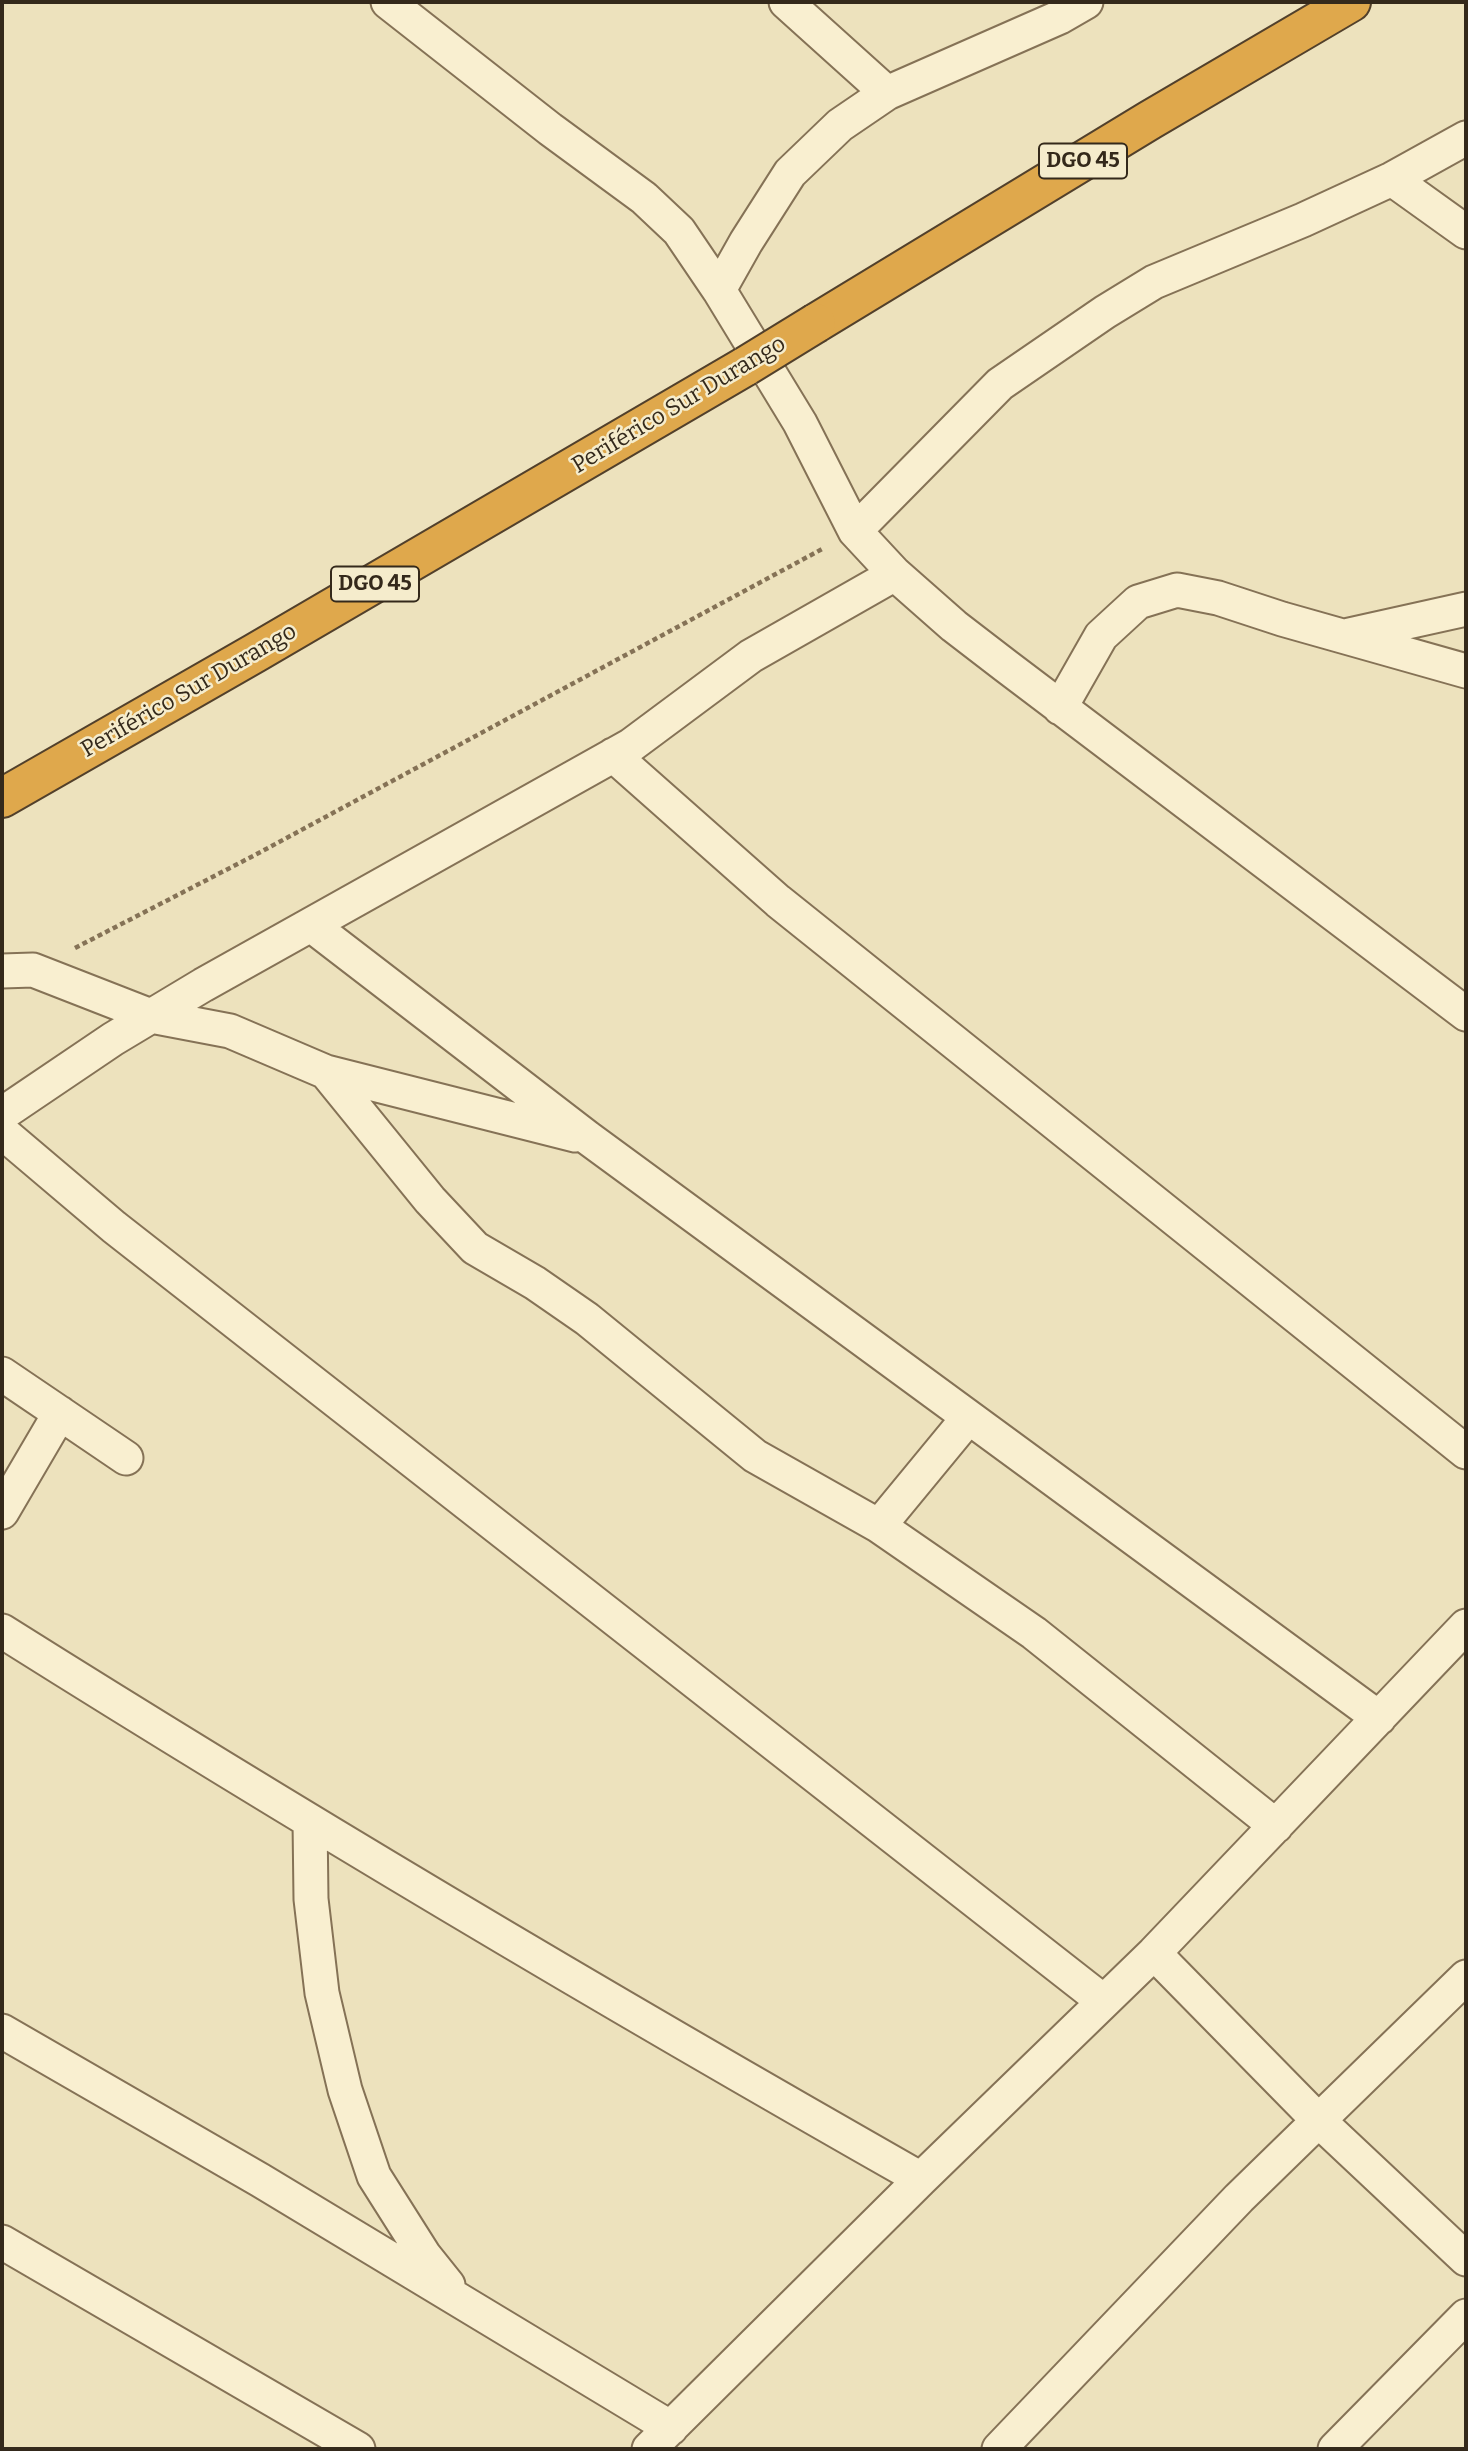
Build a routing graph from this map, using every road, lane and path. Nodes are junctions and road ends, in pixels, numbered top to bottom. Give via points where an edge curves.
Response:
1 (388, 2) edge
2 (786, 2) edge
3 (1086, 2) edge
4 (1351, 2) edge
5 (887, 93) junction
6 (1466, 138) edge
7 (1392, 179) junction
8 (1466, 232) edge
9 (719, 290) junction
10 (855, 531) junction
11 (895, 574) junction
12 (1466, 609) edge
13 (1345, 636) junction
14 (1466, 671) edge
15 (1060, 708) junction
16 (613, 755) junction
17 (2, 798) edge
18 (311, 925) junction
19 (17, 971) edge
20 (1466, 1014) edge
21 (151, 1016) junction
22 (326, 1072) junction
23 (2, 1114) edge
24 (2, 1132) edge
25 (588, 1138) junction
26 (2, 1374) edge
27 (60, 1413) junction
28 (968, 1418) junction
29 (1466, 1452) edge
30 (126, 1458) dead end
31 (2, 1512) edge
32 (879, 1526) junction
33 (1466, 1626) edge
34 (2, 1631) edge
35 (1379, 1718) junction
36 (310, 1821) junction
37 (1276, 1826) junction
38 (1154, 1952) junction
39 (1466, 1977) edge
40 (1102, 2001) junction
41 (2, 2031) edge
42 (1318, 2120) junction
43 (921, 2179) junction
44 (2, 2242) edge
45 (1466, 2259) edge
46 (462, 2302) junction
47 (1466, 2316) edge
48 (660, 2439) edge
49 (358, 2449) edge
50 (999, 2449) edge
51 (1335, 2449) edge

1 - 9 street via 644,198 679,231
2 - 5 street
3 - 5 street
4 - 17 highway, Periférico Sur Durango / DGO 45, bridge via 746,366
5 - 9 street via 839,125 790,173
6 - 7 street
7 - 8 street
7 - 10 street via 1154,282 1105,312 1000,384
9 - 10 street via 800,423
10 - 11 street
10 - 19 path via 268,848
11 - 15 street
11 - 16 street via 751,656
12 - 13 street
13 - 14 street
13 - 15 street via 1177,590 1138,602 1101,636
15 - 20 street
16 - 18 street
16 - 29 street via 778,901
18 - 21 street
18 - 25 street
19 - 21 street
21 - 22 street via 230,1031
21 - 23 street
22 - 25 street
22 - 32 street via 475,1248 587,1319 755,1456
24 - 40 street via 147,1253
25 - 28 street
26 - 27 street
27 - 30 street
27 - 31 street
28 - 32 street
28 - 35 street
32 - 37 street via 1034,1633
33 - 35 street
34 - 36 street
35 - 37 street
36 - 43 street via 717,2064
36 - 46 street via 311,1899 322,1993 345,2090 374,2176
37 - 38 street
38 - 40 street
38 - 42 street
39 - 42 street
40 - 43 street
41 - 46 street
42 - 45 street
42 - 50 street
43 - 48 street
44 - 49 street
46 - 48 street
47 - 51 street

